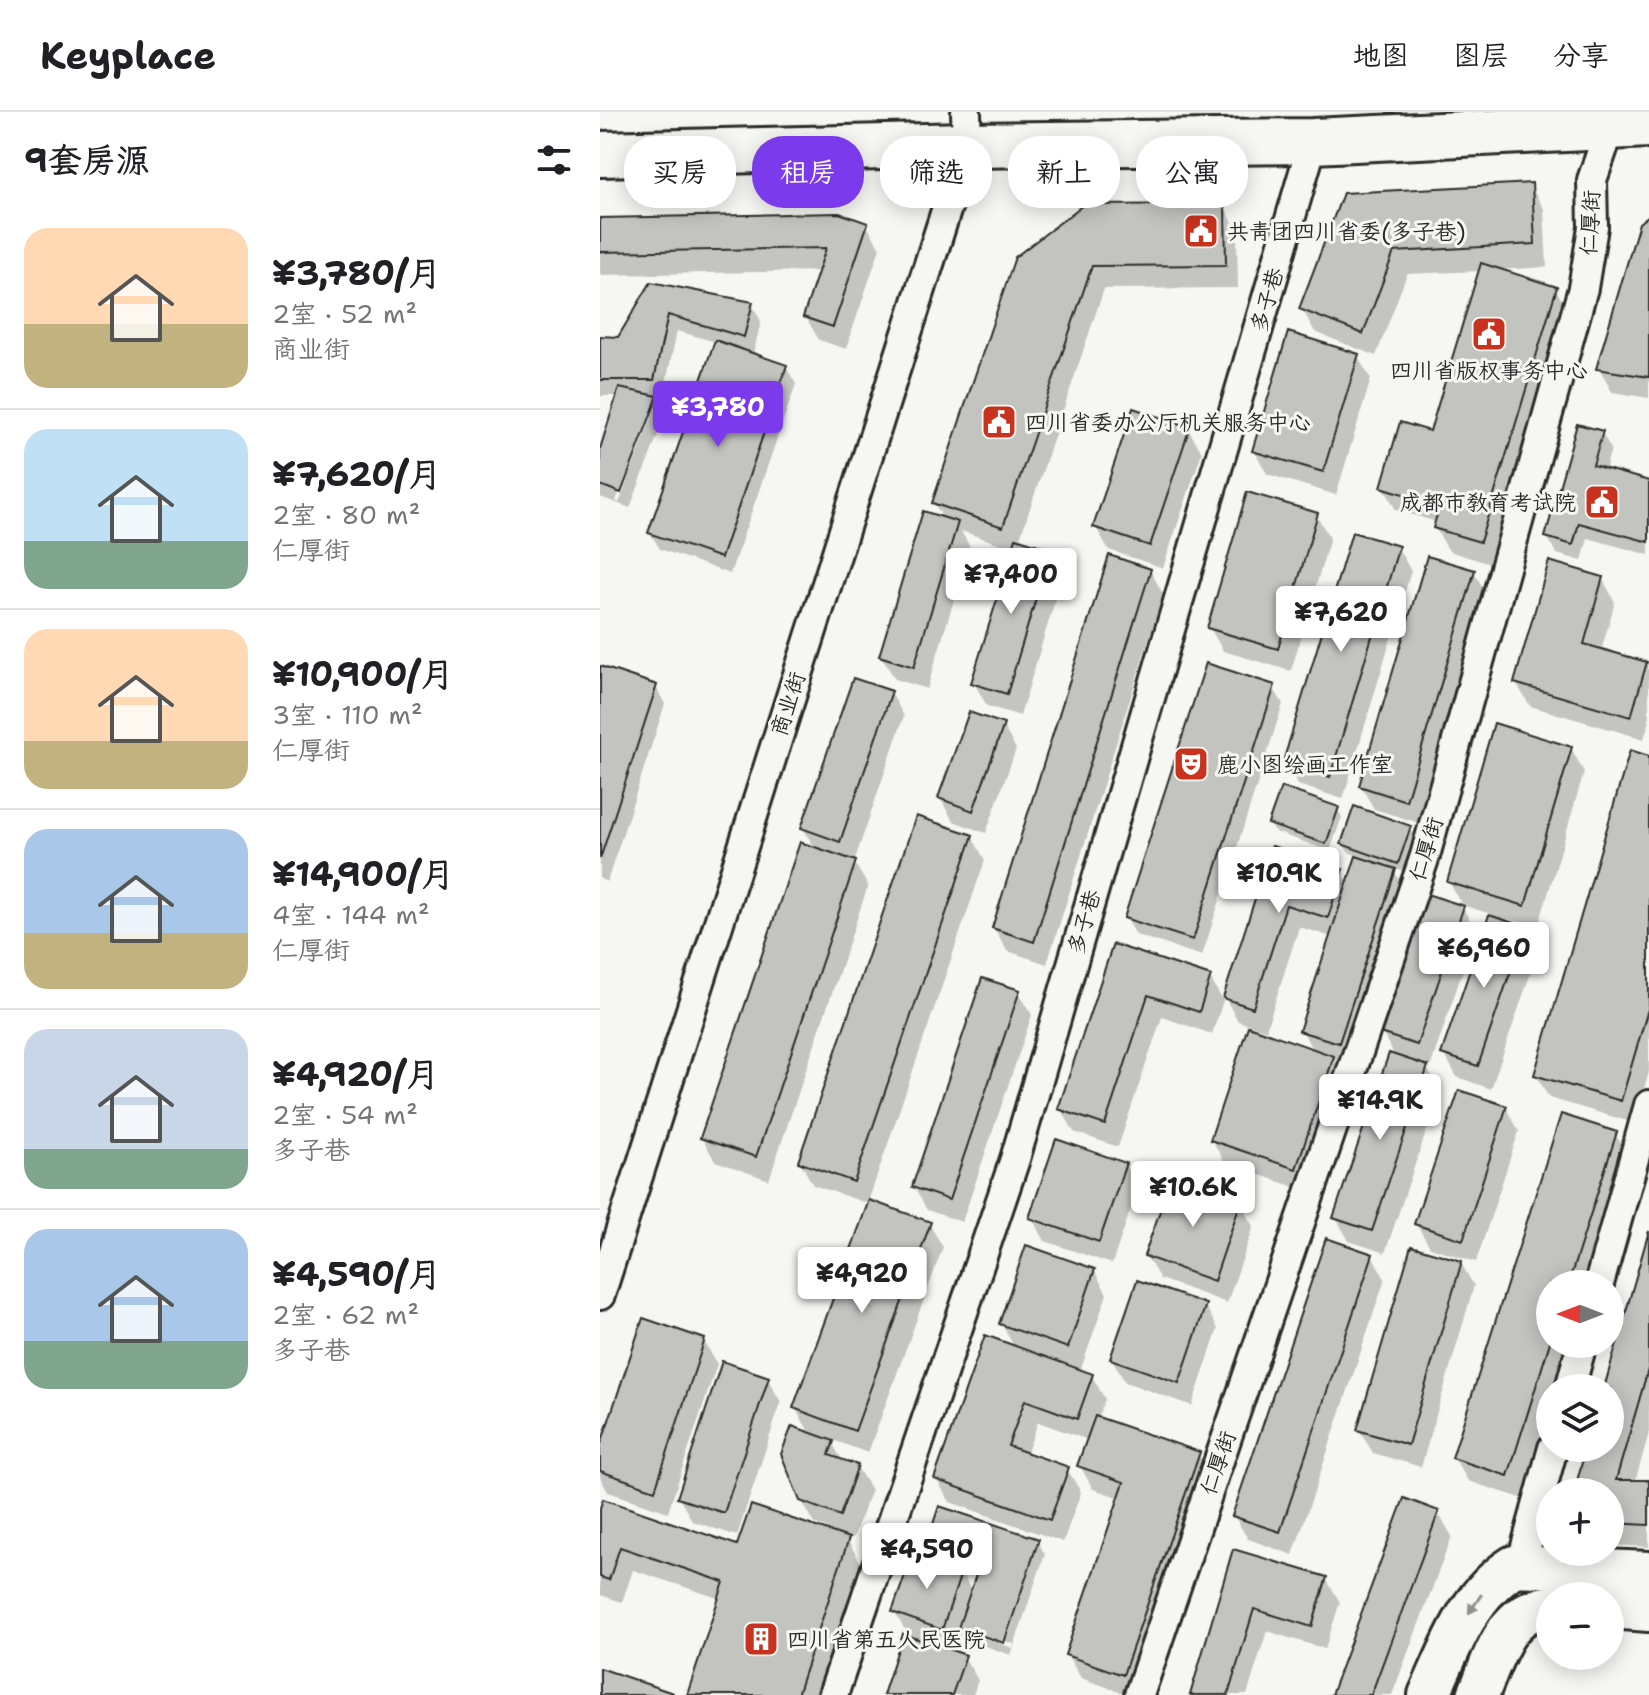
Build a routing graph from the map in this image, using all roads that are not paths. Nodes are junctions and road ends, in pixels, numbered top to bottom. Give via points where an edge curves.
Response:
1 (1630, 125) edge
2 (966, 129) edge
3 (1313, 141) junction
4 (602, 154) edge
5 (1649, 1105) edge
6 (1603, 1270) edge
7 (600, 1295) edge
8 (1549, 1462) edge
9 (1521, 1565) junction
10 (1649, 1572) edge
11 (1536, 1609) edge
12 (1624, 1609) edge
13 (1649, 1611) edge
14 (833, 1695) edge
15 (1139, 1695) edge
16 (1429, 1695) edge
17 (1478, 1695) edge

1 - 3 main road
1 - 15 street, 仁厚街 via 1592,180 1593,227 1583,288 1425,856
2 - 3 main road
2 - 4 main road
2 - 7 street, 商业街
3 - 14 street, 多子巷 via 1015,1159
5 - 6 street
8 - 9 street
9 - 10 main road
9 -> 16 main road via 1499,1576 1480,1595
11 - 17 main road via 1520,1615 1507,1630
12 - 13 main road

